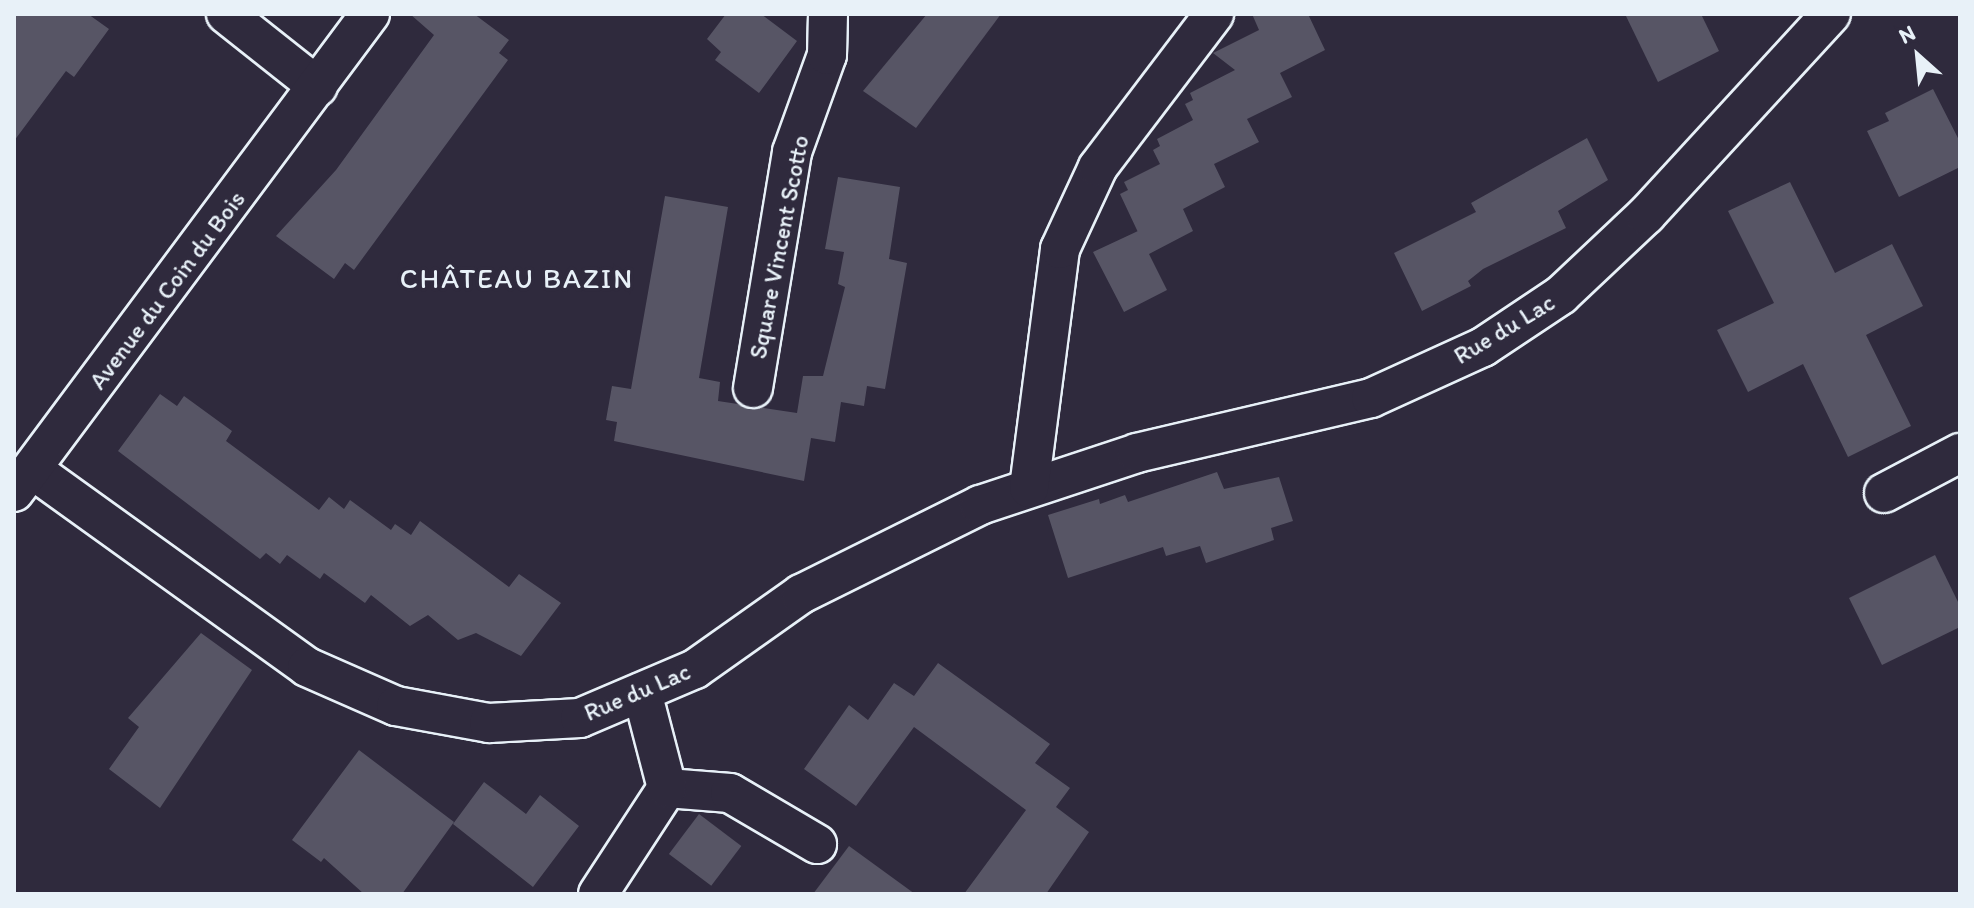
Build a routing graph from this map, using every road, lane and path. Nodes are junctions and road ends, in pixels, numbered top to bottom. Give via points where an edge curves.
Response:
1 (226, 14) edge
2 (370, 14) edge
3 (828, 14) edge
4 (1214, 14) edge
5 (1831, 14) edge
6 (318, 87) junction
7 (753, 388) dead end
8 (1960, 453) edge
9 (23, 481) edge
10 (1029, 488) junction
11 (1884, 493) dead end
12 (642, 692) junction
13 (667, 788) junction
14 (817, 844) dead end
15 (598, 894) edge

1 - 6 street
2 - 6 street, Avenue du Coin du Bois
3 - 7 street, Square Vincent Scotto via 827,55 792,152
4 - 10 street via 1098,167 1060,249
5 - 10 street, Rue du Lac via 1635,225 1561,295 1483,347 1371,398 1137,453
6 - 9 street, Avenue du Coin du Bois
8 - 11 street
9 - 12 street, Rue du Lac via 307,667 396,706 489,723 565,719
10 - 12 street, Rue du Lac via 897,542 801,594 695,669
12 - 13 street
13 - 14 street via 730,793
13 - 15 street

